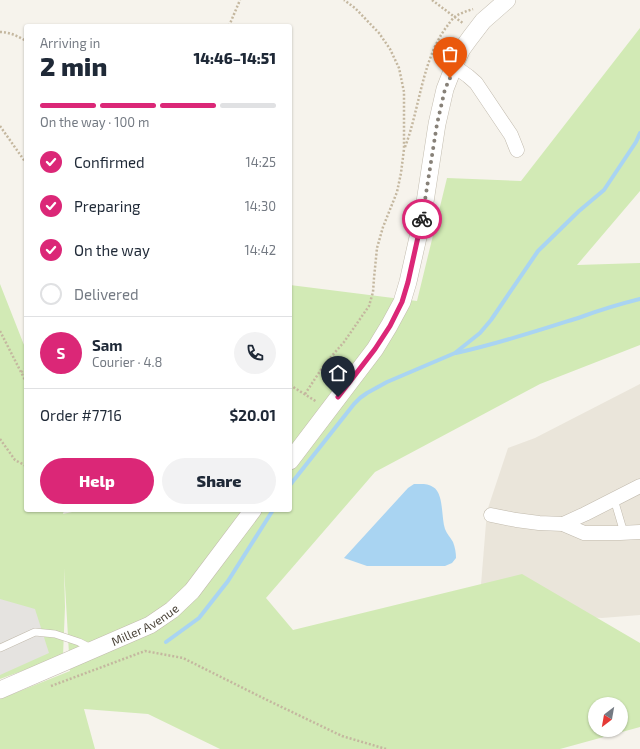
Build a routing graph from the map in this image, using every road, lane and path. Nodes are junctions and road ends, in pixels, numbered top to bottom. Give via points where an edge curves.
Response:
1 (240, 0) edge
2 (344, 0) edge
3 (432, 0) edge
4 (507, 0) edge
5 (479, 6) dead end
6 (455, 16) junction
7 (230, 24) edge
8 (0, 32) edge
9 (474, 32) junction
10 (24, 40) edge
11 (454, 66) junction
12 (0, 126) edge
13 (404, 149) junction
14 (517, 150) dead end
15 (24, 160) edge
16 (0, 331) edge
17 (24, 370) edge
18 (21, 372) junction
19 (24, 378) edge
20 (292, 386) edge
21 (305, 394) junction
22 (329, 409) junction
23 (0, 440) edge
24 (292, 458) edge
25 (24, 465) edge
26 (640, 486) edge
27 (614, 499) junction
28 (251, 512) edge
29 (491, 515) dead end
30 (563, 524) junction
31 (640, 532) edge
32 (624, 533) junction
33 (0, 648) edge
34 (94, 650) junction
35 (46, 688) dead end
36 (0, 690) edge
37 (386, 749) edge

1 - 7 path
2 - 13 path via 379,33 399,68 404,92
3 - 6 path
4 - 9 street
5 - 6 path
6 - 9 path
6 - 13 path via 436,45
8 - 10 path
9 - 11 street
11 - 14 street via 476,83 511,135
11 - 22 street via 445,89 437,124 423,214 402,302 375,349
12 - 15 path
13 - 21 path via 397,192 377,248 373,292 369,306
16 - 18 path
17 - 18 path
18 - 19 path
20 - 21 path
21 - 22 path
22 - 24 street
23 - 25 path via 15,460
26 - 27 street
27 - 30 street
27 - 32 lane
28 - 34 street, Miller Avenue via 192,591 172,610 150,625
29 - 30 street
30 - 32 street via 584,533
31 - 32 street
33 - 34 lane via 36,632 55,634
34 - 36 street, Miller Avenue
35 - 37 path via 145,651 183,658 342,736

